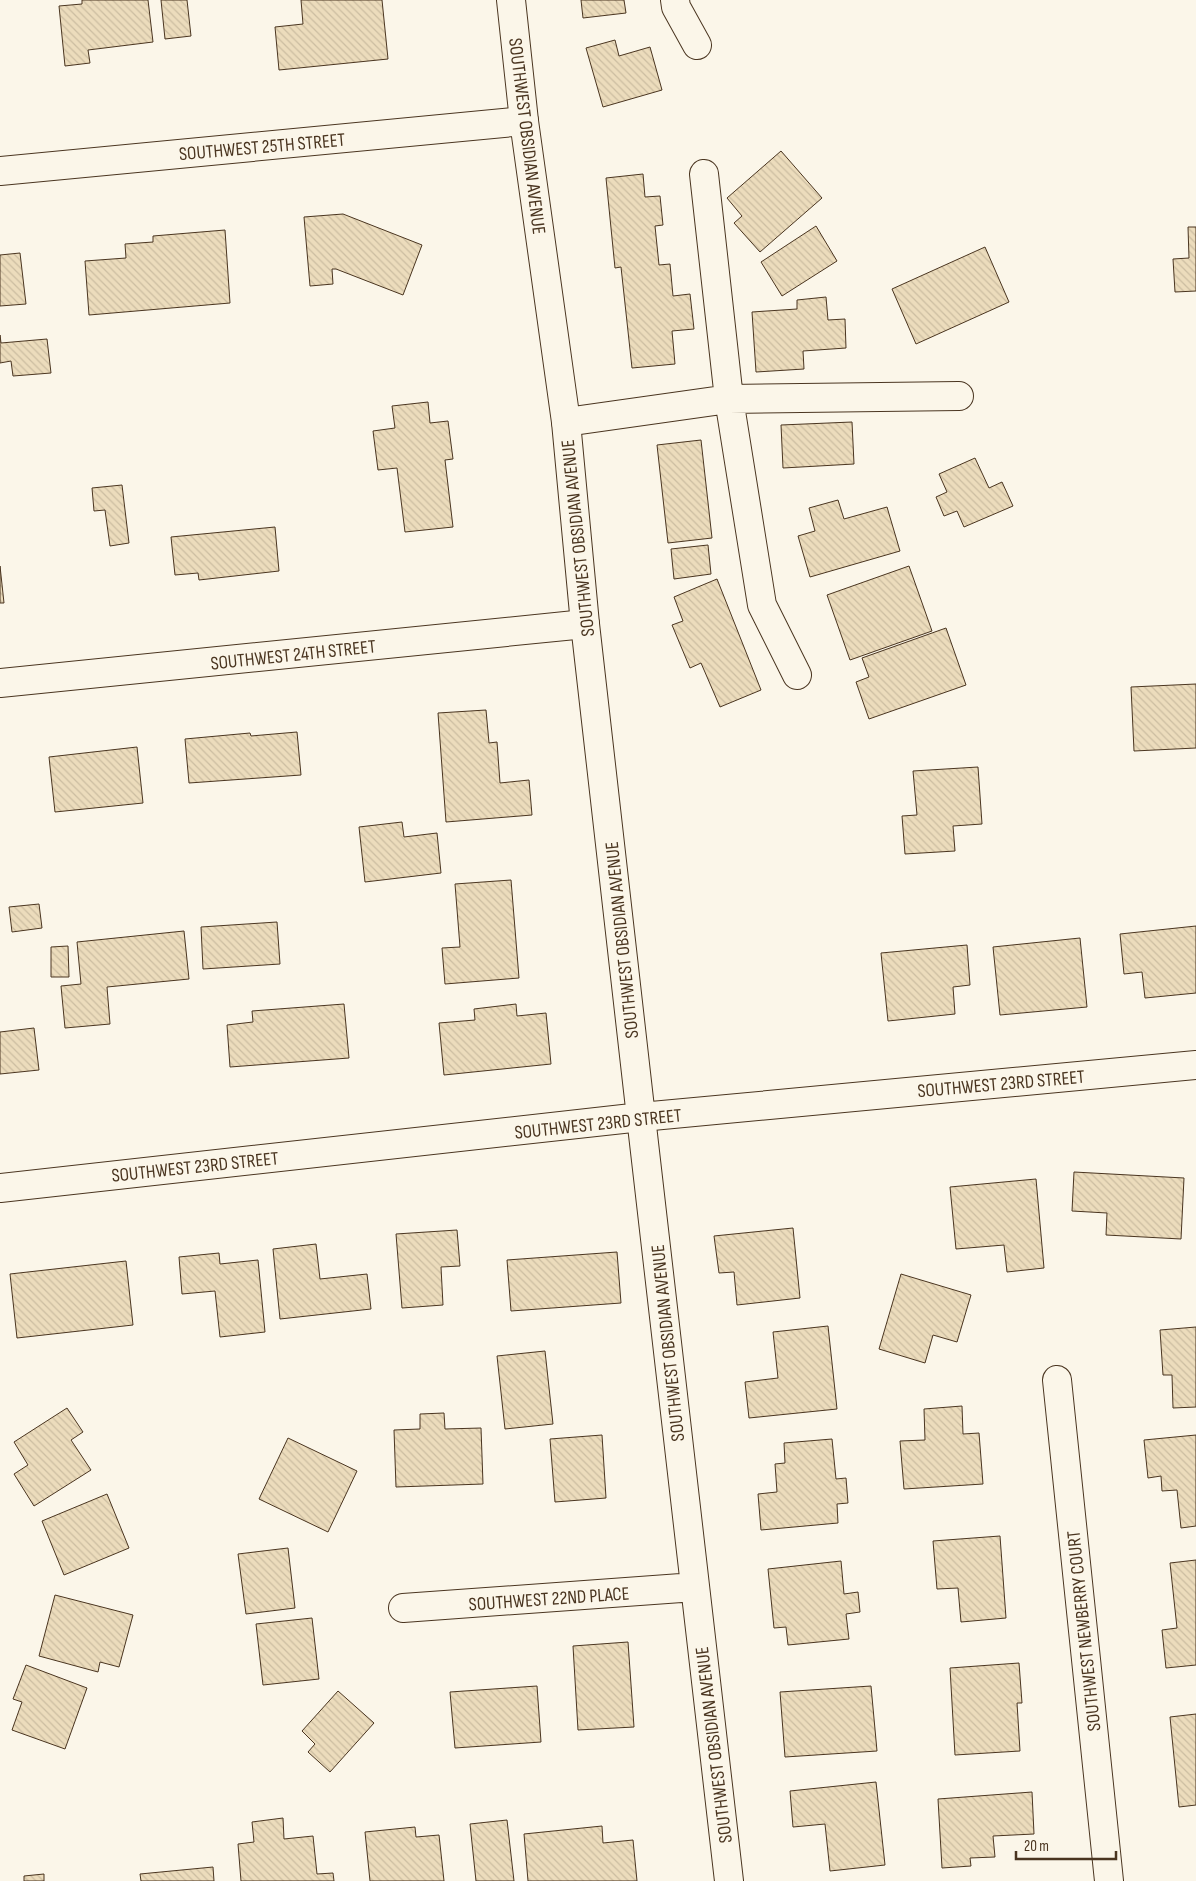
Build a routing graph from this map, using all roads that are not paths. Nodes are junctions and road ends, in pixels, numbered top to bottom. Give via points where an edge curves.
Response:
1 (511, 0) edge
2 (675, 0) edge
3 (697, 45) dead end
4 (524, 121) junction
5 (0, 171) edge
6 (704, 174) dead end
7 (959, 396) dead end
8 (729, 399) junction
9 (566, 422) junction
10 (585, 624) junction
11 (797, 675) dead end
12 (0, 683) edge
13 (1196, 1065) edge
14 (641, 1118) junction
15 (0, 1188) edge
16 (1057, 1380) dead end
17 (695, 1587) junction
18 (404, 1608) dead end
19 (729, 1881) edge
20 (1109, 1881) edge

1 - 4 street, SOUTHWEST OBSIDIAN AVENUE
2 - 3 street
4 - 5 street, SOUTHWEST 25TH STREET
4 - 9 street, SOUTHWEST OBSIDIAN AVENUE
6 - 8 street
7 - 8 street
8 - 9 street
8 - 11 street via 762,605
9 - 10 street, SOUTHWEST OBSIDIAN AVENUE
10 - 12 street, SOUTHWEST 24TH STREET
10 - 14 street, SOUTHWEST OBSIDIAN AVENUE
13 - 14 street, SOUTHWEST 23RD STREET
14 - 15 street, SOUTHWEST 23RD STREET
14 - 17 street, SOUTHWEST OBSIDIAN AVENUE
16 - 20 street, SOUTHWEST NEWBERRY COURT
17 - 18 street, SOUTHWEST 22ND PLACE
17 - 19 street, SOUTHWEST OBSIDIAN AVENUE

